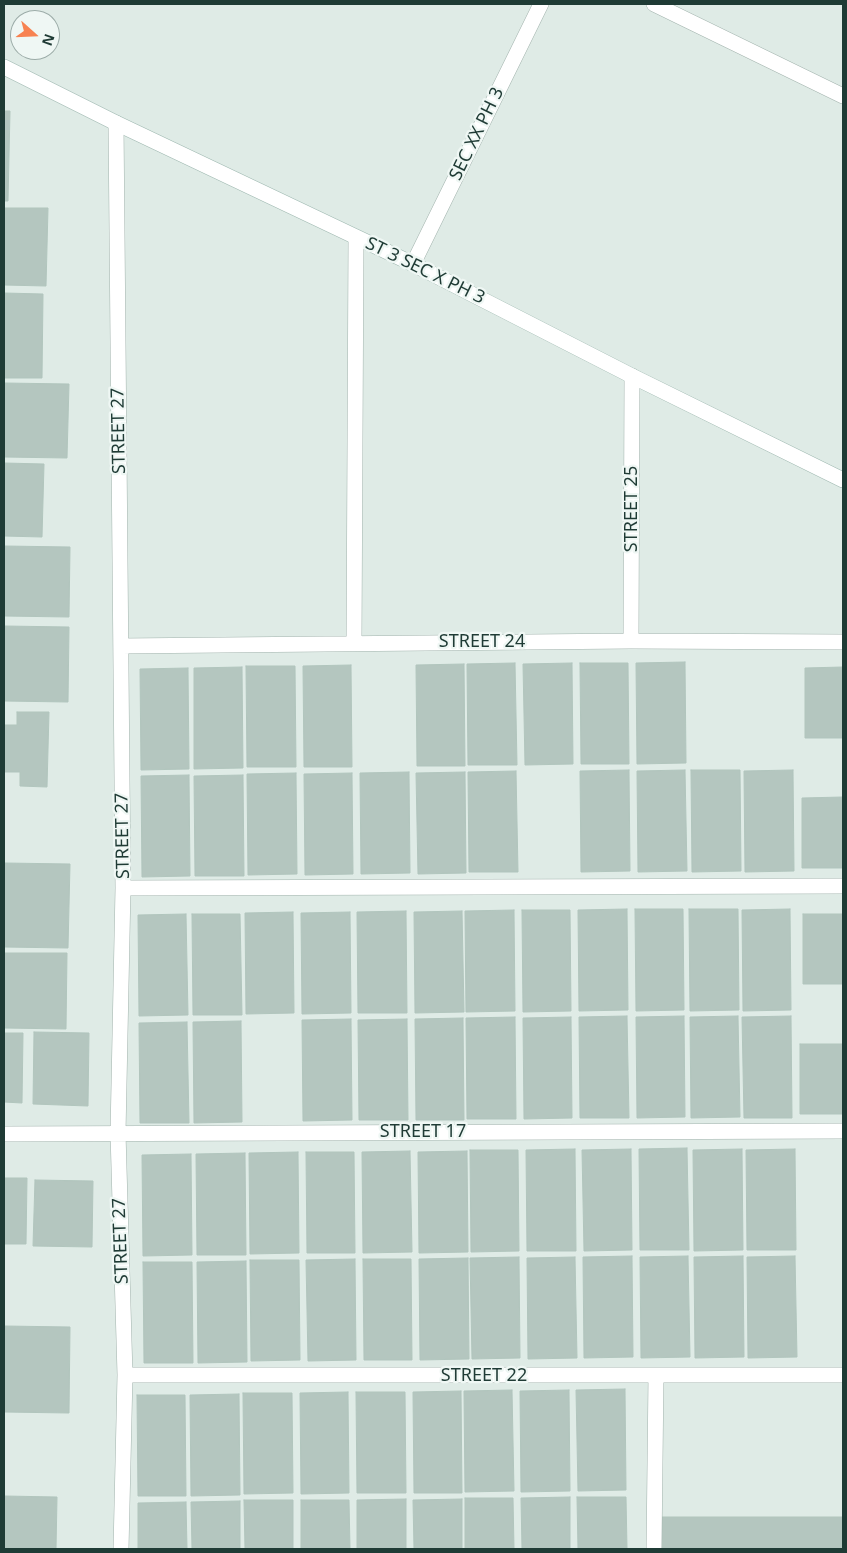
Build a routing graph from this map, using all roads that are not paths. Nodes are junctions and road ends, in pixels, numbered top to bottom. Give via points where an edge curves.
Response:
1 (541, 4) edge
2 (654, 4) edge
3 (4, 67) edge
4 (843, 95) edge
5 (116, 123) junction
6 (356, 238) junction
7 (413, 264) junction
8 (632, 376) junction
9 (843, 480) edge
10 (631, 641) junction
11 (843, 642) edge
12 (354, 643) junction
13 (121, 646) junction
14 (843, 886) edge
15 (124, 888) junction
16 (843, 1131) edge
17 (118, 1133) junction
18 (4, 1134) edge
19 (125, 1375) junction
20 (843, 1375) edge
21 (656, 1376) junction
22 (121, 1549) edge
23 (654, 1549) edge

1 - 7 street, SEC XX PH 3
2 - 4 street
3 - 5 street, ST 3 SEC X PH 3
5 - 6 street, ST 3 SEC X PH 3
5 - 13 street, STREET 27
6 - 7 street, ST 3 SEC X PH 3
6 - 12 street
7 - 8 street, ST 3 SEC X PH 3
8 - 9 street, ST 3 SEC X PH 3
8 - 10 street, STREET 25
10 - 11 street, STREET 24
10 - 12 street, STREET 24
12 - 13 street, STREET 24
13 - 15 street, STREET 27
14 - 15 street
15 - 17 street, STREET 27
16 - 17 street, STREET 17
17 - 18 street, STREET 17
17 - 19 street, STREET 27
19 - 21 street, STREET 22
19 - 22 street, STREET 27
20 - 21 street, STREET 22
21 - 23 street

